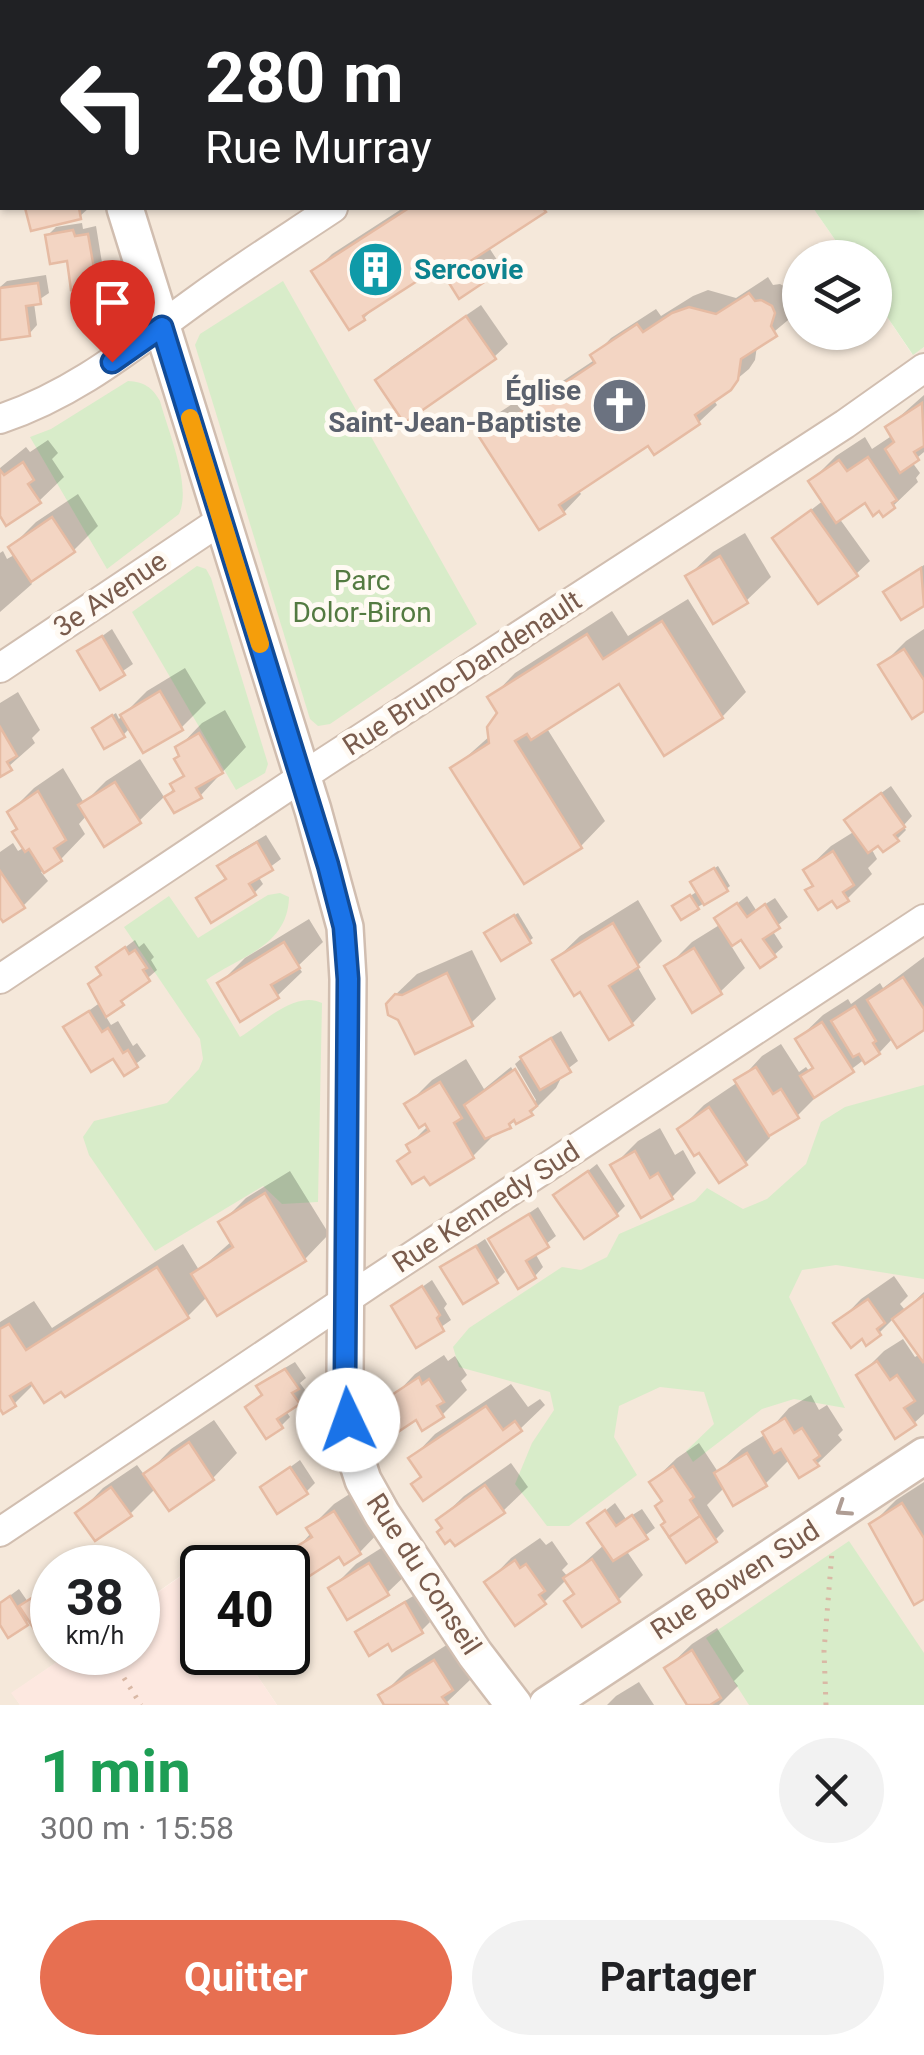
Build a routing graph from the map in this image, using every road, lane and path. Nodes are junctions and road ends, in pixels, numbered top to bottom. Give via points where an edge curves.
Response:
1 (126, 210) edge
2 (330, 210) edge
3 (162, 327) junction
4 (924, 368) edge
5 (0, 419) edge
6 (220, 521) junction
7 (0, 668) edge
8 (302, 778) junction
9 (924, 919) edge
10 (0, 978) edge
11 (347, 1300) junction
12 (924, 1456) edge
13 (835, 1514) junction
14 (0, 1532) edge
15 (475, 1654) junction
16 (124, 1678) dead end
17 (142, 1705) edge
18 (494, 1705) edge
19 (514, 1705) edge
20 (547, 1705) edge
21 (826, 1705) edge

1 - 3 street, Rue du Conseil
2 - 3 street
3 - 5 street via 65,392
3 - 6 street, Rue du Conseil
4 - 8 street, Rue Bruno-Dandenault
6 - 7 street, 3e Avenue
6 - 8 street, Rue du Conseil
8 - 10 street, Rue Bruno-Dandenault
8 - 11 street, Rue du Conseil via 348,954
9 - 11 street, Rue Kennedy Sud
11 - 14 street, Rue Kennedy Sud
11 - 15 street, Rue du Conseil via 348,1420 364,1480
12 -> 13 street, Rue Bowen Sud
13 - 20 street, Rue Bowen Sud
13 - 21 path
15 - 18 street
15 - 19 street, Rue du Conseil
16 - 17 path

